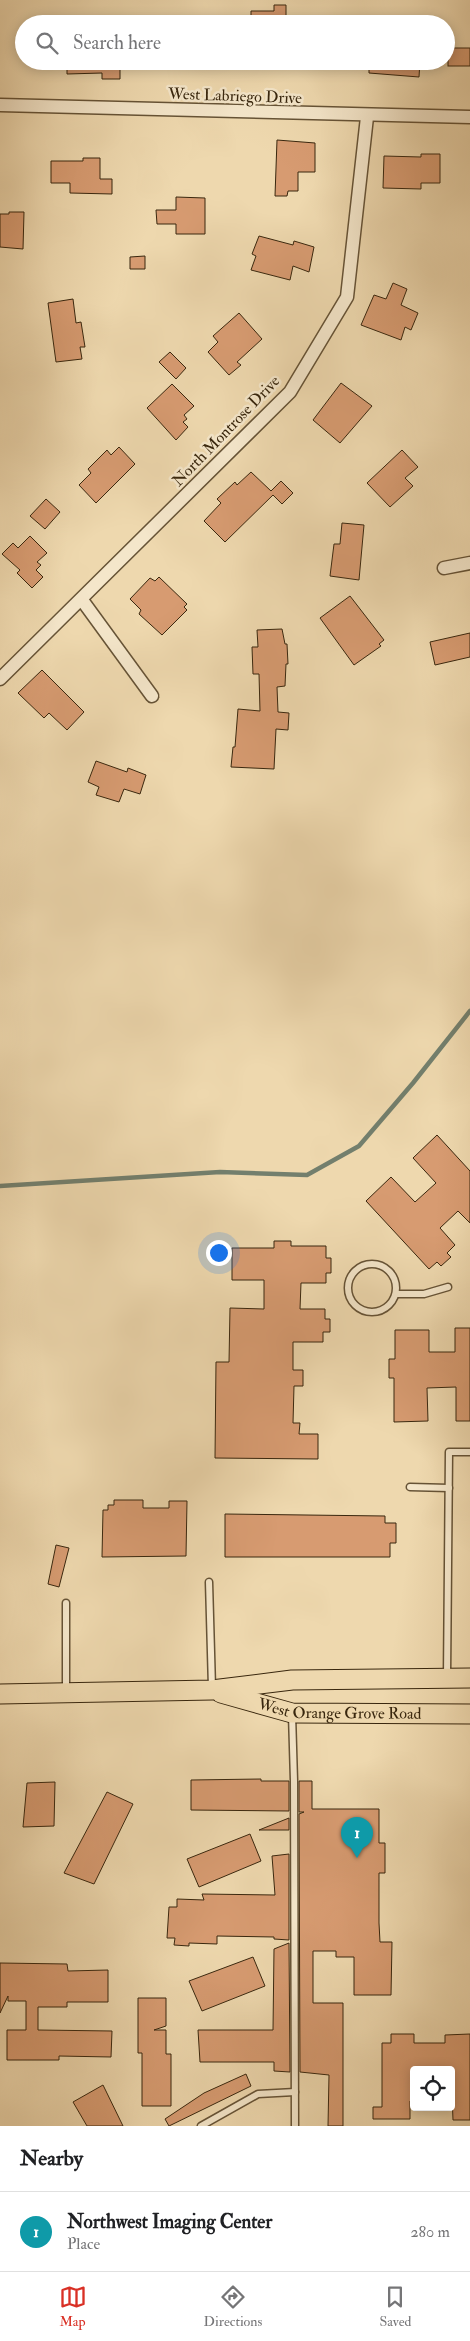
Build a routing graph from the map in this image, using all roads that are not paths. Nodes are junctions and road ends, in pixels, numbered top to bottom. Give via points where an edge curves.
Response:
1 (0, 106) edge
2 (367, 117) junction
3 (470, 118) edge
4 (470, 563) edge
5 (444, 568) dead end
6 (82, 600) junction
7 (0, 679) edge
8 (152, 696) dead end
9 (448, 1287) dead end
10 (396, 1294) junction
11 (470, 1452) edge
12 (410, 1487) dead end
13 (448, 1488) junction
14 (209, 1582) dead end
15 (66, 1603) dead end
16 (447, 1678) junction
17 (470, 1678) edge
18 (212, 1690) junction
19 (66, 1693) junction
20 (0, 1694) edge
21 (292, 1713) junction
22 (470, 1714) edge
23 (295, 2092) junction
24 (201, 2126) edge
25 (295, 2126) edge

1 - 2 street, West Labriego Drive
2 - 3 street, West Labriego Drive
2 - 6 street, North Montrose Drive via 347,297 290,392
4 - 5 street
6 - 7 street, North Montrose Drive
6 - 8 street
9 - 10 lane via 424,1294
10 - 10 lane via 391,1272 378,1264 370,1263 356,1269 348,1282 350,1299 355,1306 370,1312 386,1308
11 - 13 lane via 449,1452
12 - 13 lane
13 - 16 lane
14 - 18 lane
15 - 19 lane
16 - 17 main road, West Orange Grove Road
16 - 18 main road, West Orange Grove Road via 292,1680
18 - 19 main road, West Orange Grove Road
18 - 21 main road, West Orange Grove Road
19 - 20 main road, West Orange Grove Road
21 - 22 main road, West Orange Grove Road
21 - 23 lane
23 - 24 lane via 258,2094
23 - 25 lane

